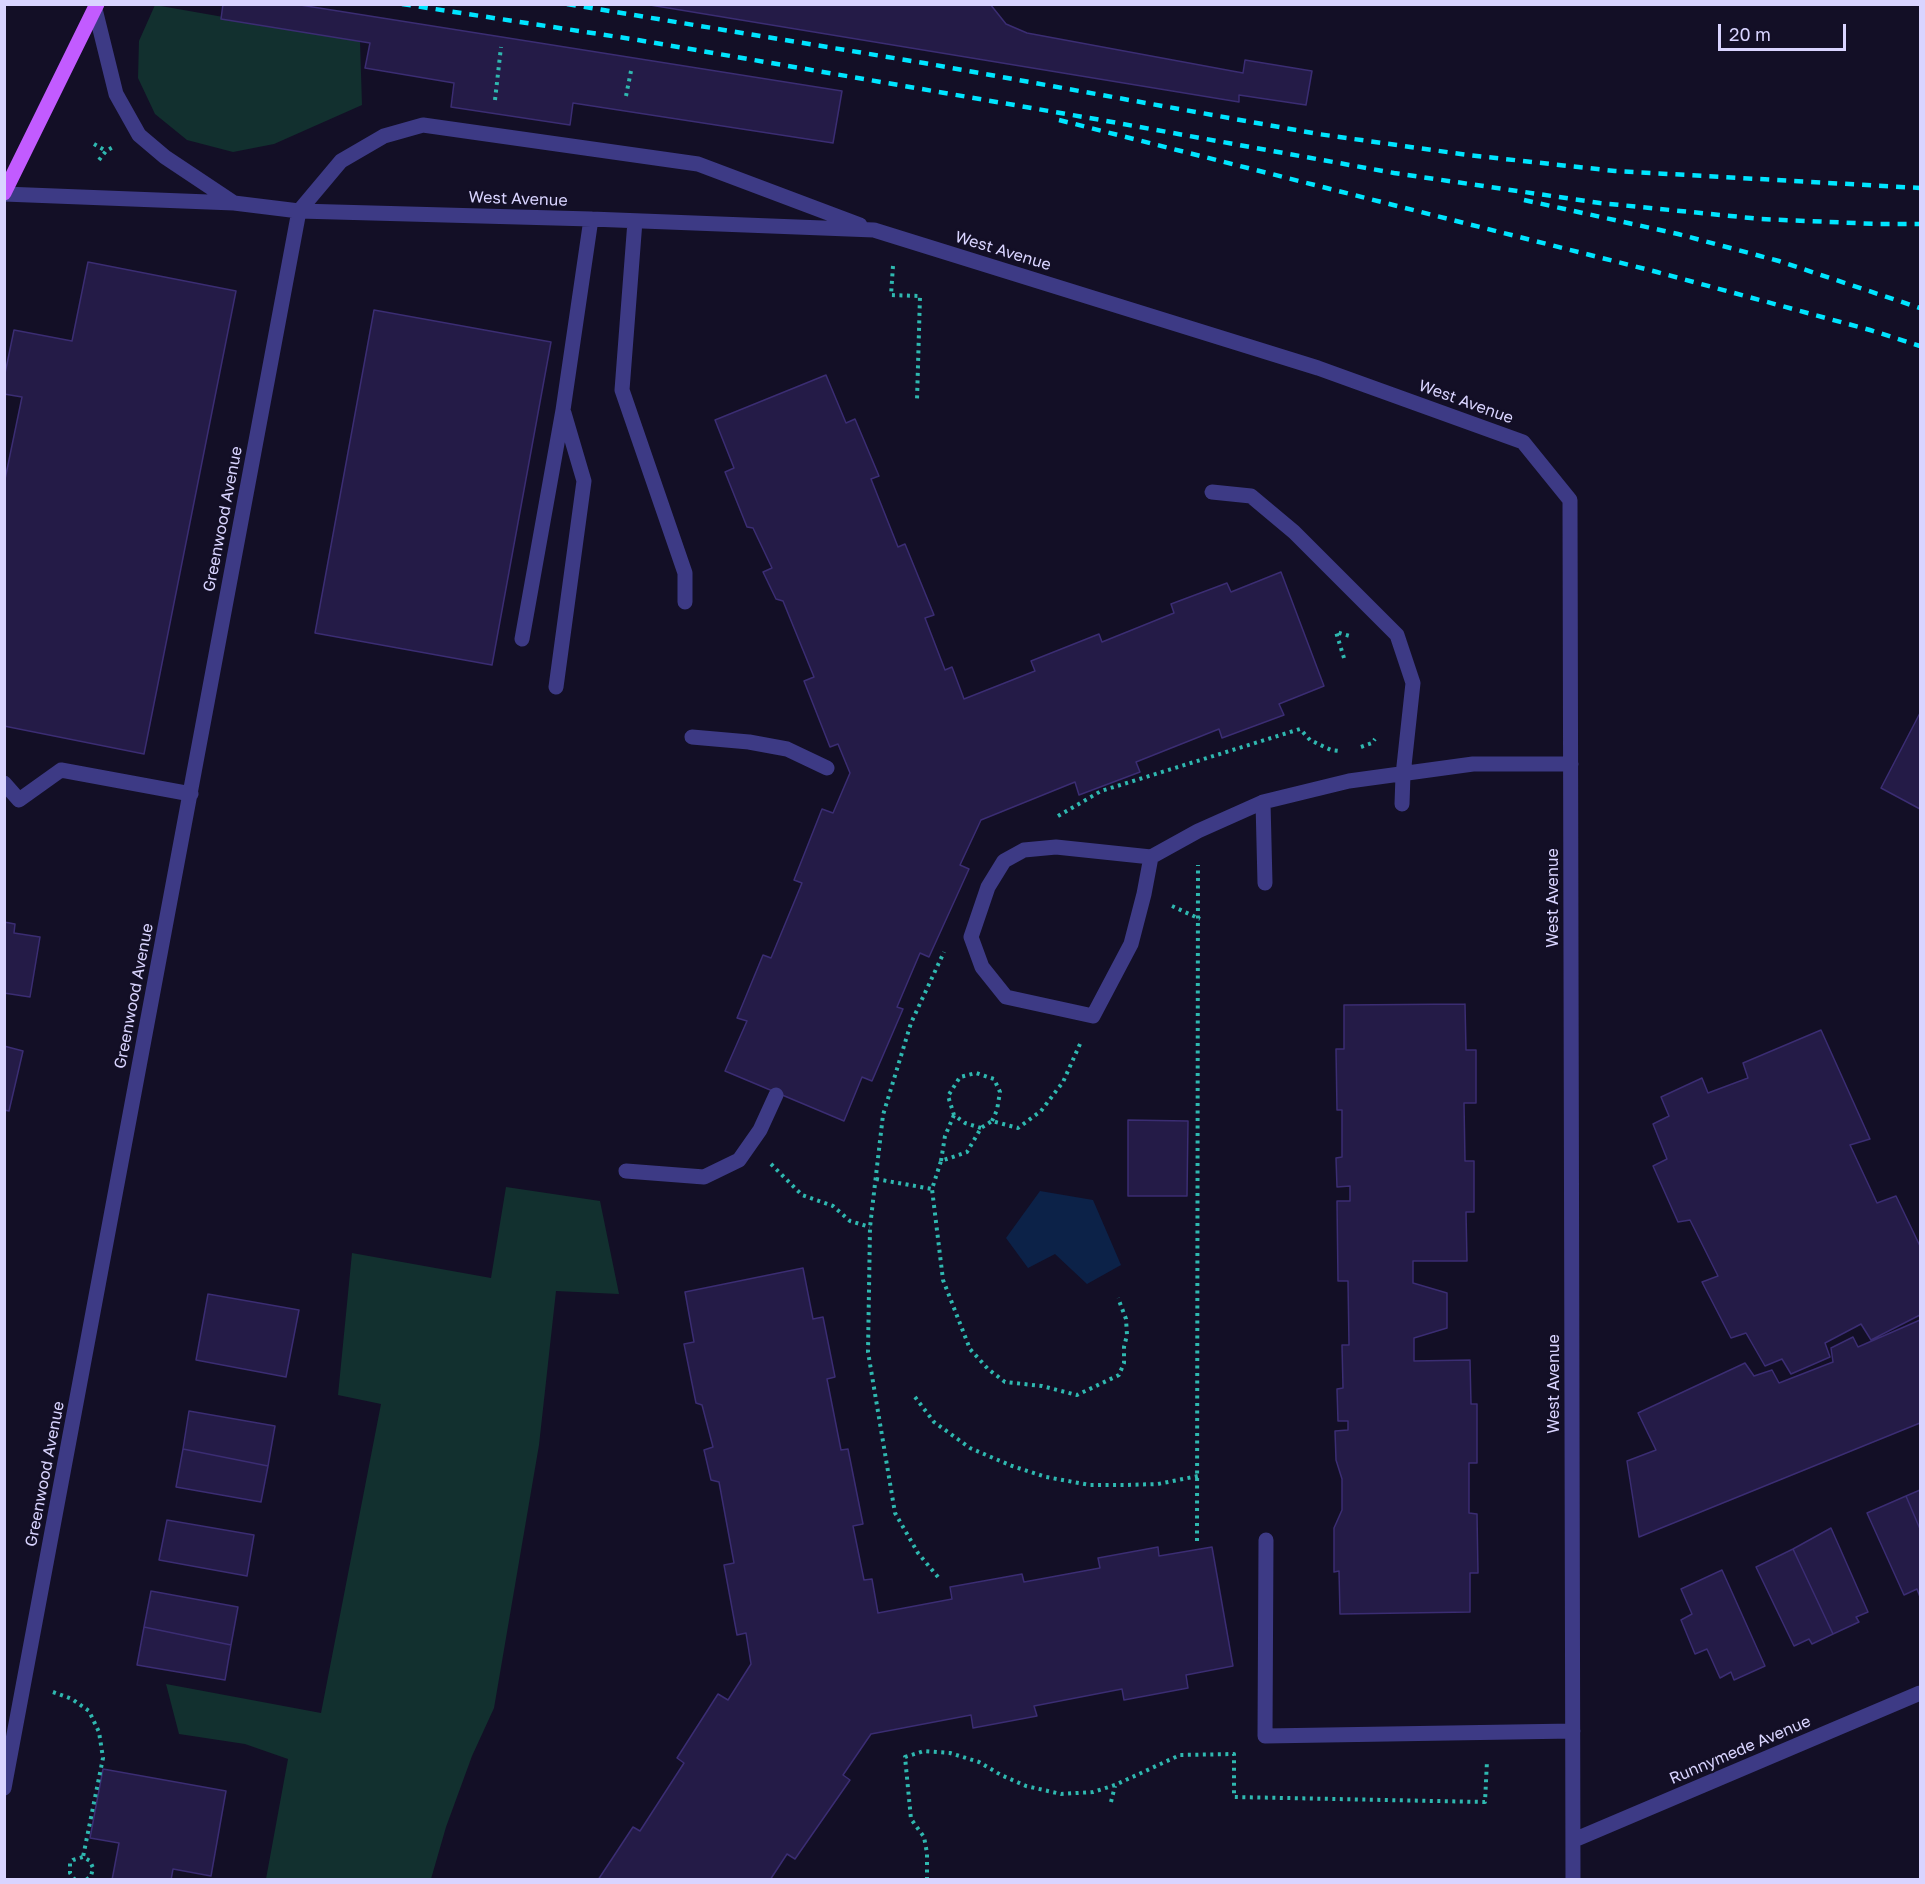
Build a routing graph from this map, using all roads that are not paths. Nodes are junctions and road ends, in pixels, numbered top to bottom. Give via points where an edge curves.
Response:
1 (96, 7) edge
2 (5, 193) edge
3 (234, 203) junction
4 (299, 211) junction
5 (591, 219) junction
6 (635, 221) junction
7 (874, 230) junction
8 (563, 410) junction
9 (1212, 492) dead end
10 (686, 602) dead end
11 (522, 639) dead end
12 (556, 687) dead end
13 (692, 737) dead end
14 (1571, 764) junction
15 (827, 768) dead end
16 (1403, 775) junction
17 (4, 783) edge
18 (191, 794) junction
19 (1263, 802) junction
20 (1402, 804) dead end
21 (1151, 857) junction
22 (1265, 883) dead end
23 (776, 1095) dead end
24 (626, 1171) dead end
25 (1266, 1540) dead end
26 (1920, 1693) edge
27 (1573, 1731) junction
28 (4, 1788) edge
29 (1574, 1840) junction
30 (1573, 1880) edge

1 - 2 main road
1 - 3 street via 116,94 139,135
2 - 3 street, West Avenue
3 - 4 street, West Avenue
4 - 5 street, West Avenue
4 - 7 street via 341,161 384,136 423,125 698,164
4 - 18 street, Greenwood Avenue
5 - 6 street, West Avenue
5 - 8 street
6 - 7 street, West Avenue
6 - 10 street via 622,390 685,573
7 - 14 street, West Avenue via 1318,368 1523,442 1570,500
8 - 11 street
8 - 12 street via 584,481
9 - 16 street via 1251,496 1294,532 1397,635 1413,683
13 - 15 street via 787,748
14 - 16 street via 1473,764
14 - 27 street, West Avenue
16 - 19 street via 1349,781
16 - 20 street
17 - 18 street via 18,800 61,770
18 - 28 street, Greenwood Avenue
19 - 21 street
19 - 22 street
21 - 21 street via 1056,847 1024,850 1004,861 988,887 971,937 982,967 1006,998 1093,1016 1131,944
23 - 24 street via 760,1130 739,1160 704,1177
25 - 27 street via 1265,1736
26 - 29 street, Runnymede Avenue
27 - 29 street, West Avenue
29 - 30 street, West Avenue

